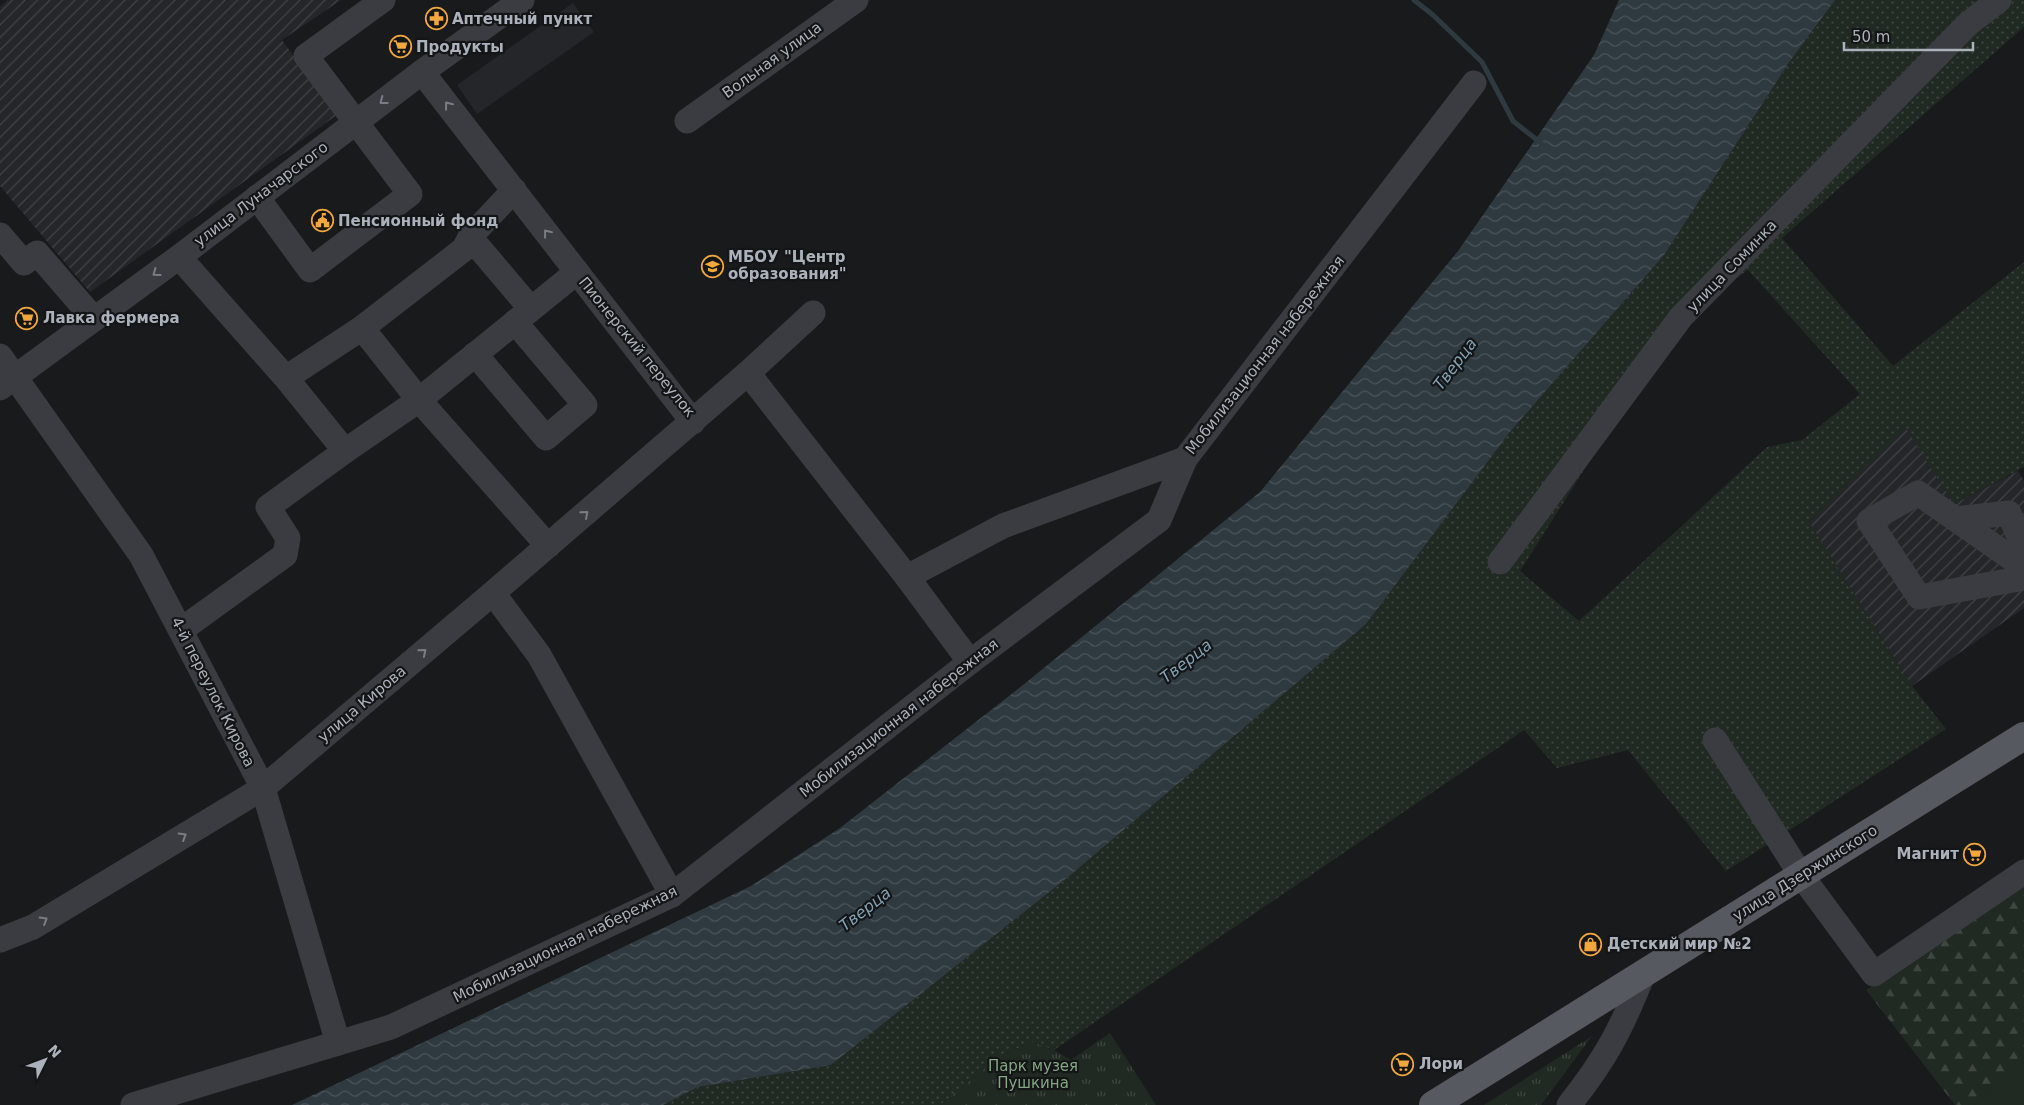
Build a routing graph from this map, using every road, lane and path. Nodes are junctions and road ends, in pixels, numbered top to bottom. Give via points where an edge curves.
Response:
1 (383, 0) edge
2 (522, 0) edge
3 (856, 0) edge
4 (1999, 0) edge
5 (422, 72) junction
6 (1474, 84) dead end
7 (687, 121) dead end
8 (356, 122) junction
9 (514, 190) junction
10 (257, 197) junction
11 (0, 235) edge
12 (470, 237) junction
13 (179, 257) junction
14 (577, 272) junction
15 (813, 313) dead end
16 (523, 316) junction
17 (94, 319) junction
18 (362, 328) junction
19 (475, 354) junction
20 (0, 356) edge
21 (748, 373) junction
22 (286, 378) junction
23 (8, 382) edge
24 (419, 400) junction
25 (693, 422) junction
26 (345, 451) junction
27 (1185, 459) junction
28 (1955, 519) junction
29 (548, 546) junction
30 (2024, 548) edge
31 (1500, 562) dead end
32 (2024, 567) edge
33 (907, 577) junction
34 (2024, 578) edge
35 (493, 594) junction
36 (181, 630) junction
37 (970, 662) junction
38 (2024, 736) edge
39 (1715, 740) dead end
40 (262, 788) junction
41 (2024, 872) edge
42 (1801, 875) junction
43 (672, 895) junction
44 (0, 940) edge
45 (1643, 974) junction
46 (338, 1043) junction
47 (133, 1105) edge
48 (1433, 1105) edge
49 (1568, 1105) edge

1 - 8 street via 306,56
2 - 5 street, улица Луначарского
3 - 7 street, Вольная улица
4 - 31 street, улица Соминка via 1969,23 1682,317
5 -> 8 street, улица Луначарского
9 -> 5 street, Пионерский переулок
6 - 27 street, Мобилизационная набережная
8 - 10 street, улица Луначарского
8 - 10 street via 410,194 310,270
9 - 12 street
14 -> 9 street, Пионерский переулок
10 - 13 street, улица Луначарского
11 - 17 street via 24,263 37,253
12 - 16 street
12 - 18 street via 464,249
13 -> 17 street, улица Луначарского
13 - 22 street
14 - 16 street
14 - 25 street, Пионерский переулок
15 - 21 street, Пионерский переулок
16 - 19 street
16 - 19 street via 585,405 546,438
17 - 23 street, улица Луначарского
18 - 22 street
18 - 24 street
19 - 24 street
20 - 23 street, 4-й переулок Кирова
21 - 25 street, Пионерский переулок
21 - 33 street
22 - 26 street
23 - 36 street, 4-й переулок Кирова via 142,555
24 - 26 street
24 - 29 street
29 -> 25 street, улица Кирова
26 - 36 street via 268,507 288,538 284,555
27 - 33 street via 1003,526
27 - 37 street, Мобилизационная набережная via 1159,520
28 - 30 street via 2009,513
28 - 32 street
28 - 34 street via 1918,493 1869,521 1919,597
29 - 35 street, улица Кирова
33 - 37 street
40 -> 35 street, улица Кирова
35 - 43 street via 539,655
36 - 40 street, 4-й переулок Кирова
37 - 43 street, Мобилизационная набережная
38 - 42 main road, улица Дзержинского
39 - 42 street
44 -> 40 street, улица Кирова via 32,928
40 - 46 street, 4-й переулок Кирова
41 - 42 street via 1874,974
42 - 45 main road, улица Дзержинского
43 - 46 street, Мобилизационная набережная via 391,1028
45 - 48 main road, улица Дзержинского
45 - 49 street via 1616,1040
46 - 47 street, Мобилизационная набережная

